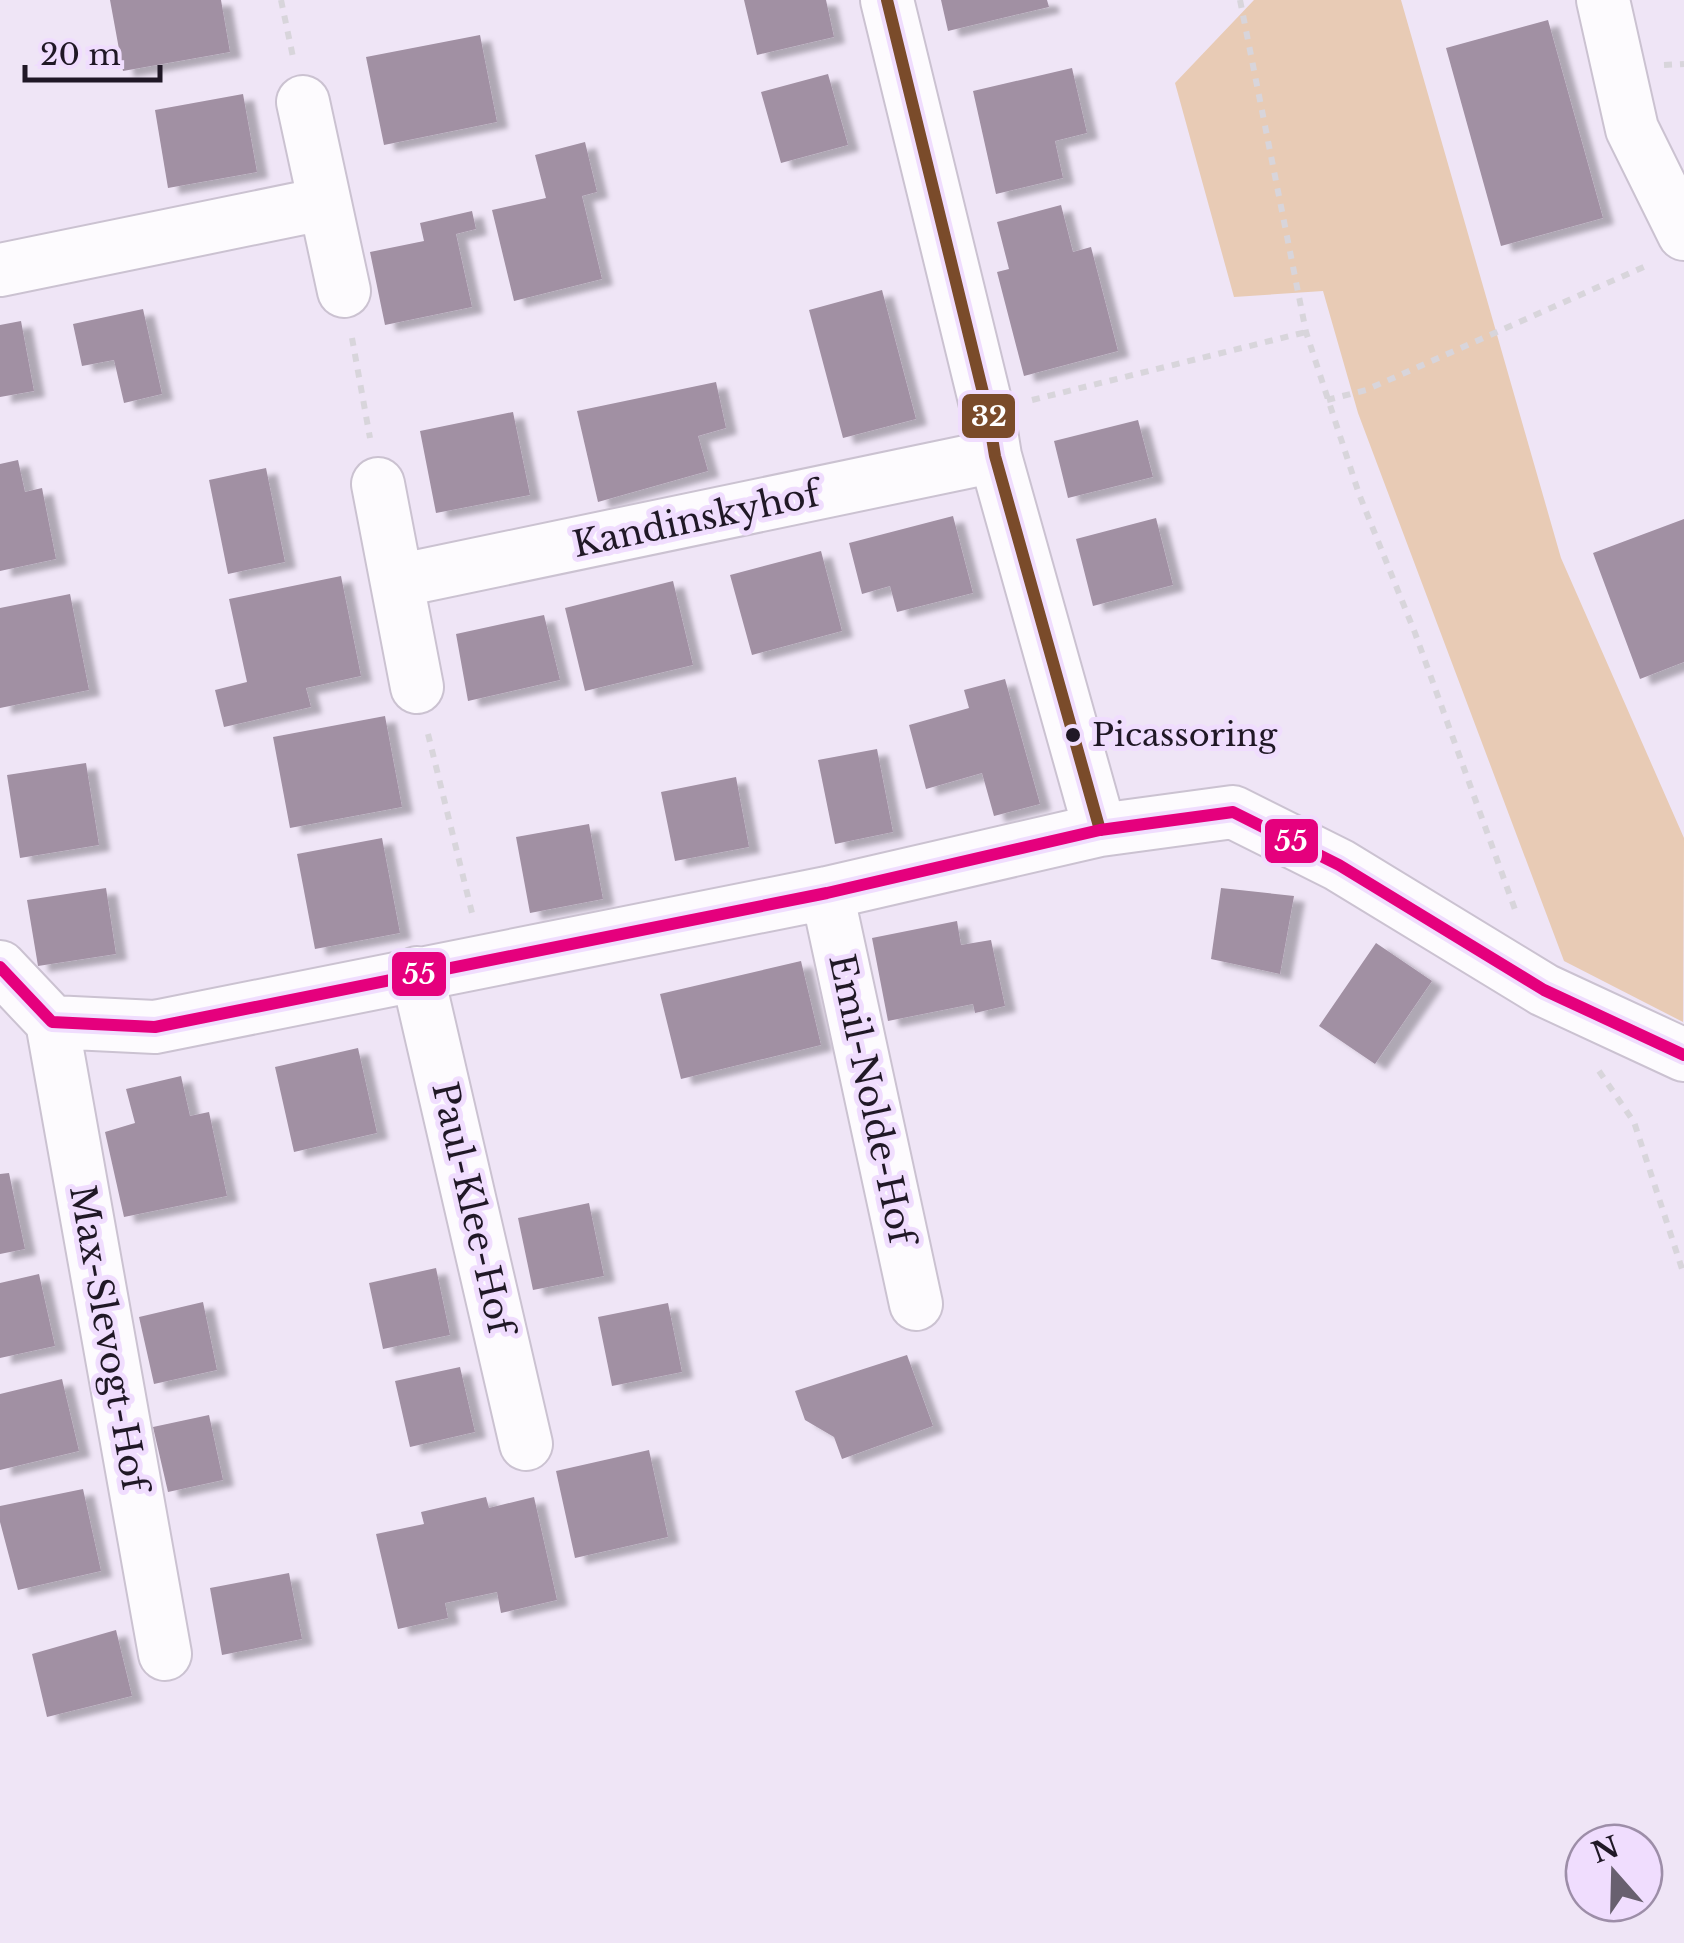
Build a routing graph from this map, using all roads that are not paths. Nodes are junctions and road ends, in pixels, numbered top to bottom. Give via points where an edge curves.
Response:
1 (887, 0) edge
2 (1603, 0) edge
3 (303, 102) dead end
4 (322, 204) junction
5 (1669, 249) edge
6 (0, 270) edge
7 (344, 291) road end
8 (991, 435) junction
9 (378, 484) road end
10 (397, 581) junction
11 (417, 687) road end
12 (1100, 830) junction
13 (827, 893) junction
14 (0, 967) edge
15 (417, 973) junction
16 (52, 1022) junction
17 (1684, 1056) edge
18 (916, 1304) dead end
19 (526, 1444) dead end
20 (166, 1654) dead end

1 - 8 street
2 - 5 street via 1632,129
3 - 4 street
4 - 6 street
4 - 7 street
8 - 10 street, Kandinskyhof
8 - 12 street
9 - 10 street
10 - 11 street
12 - 13 street
12 - 17 street via 1232,812 1339,866 1544,990
13 - 15 street
13 - 18 street, Emil-Nolde-Hof
14 - 16 street
15 - 16 street via 155,1028
15 - 19 street, Paul-Klee-Hof
16 - 20 street, Max-Slevogt-Hof

